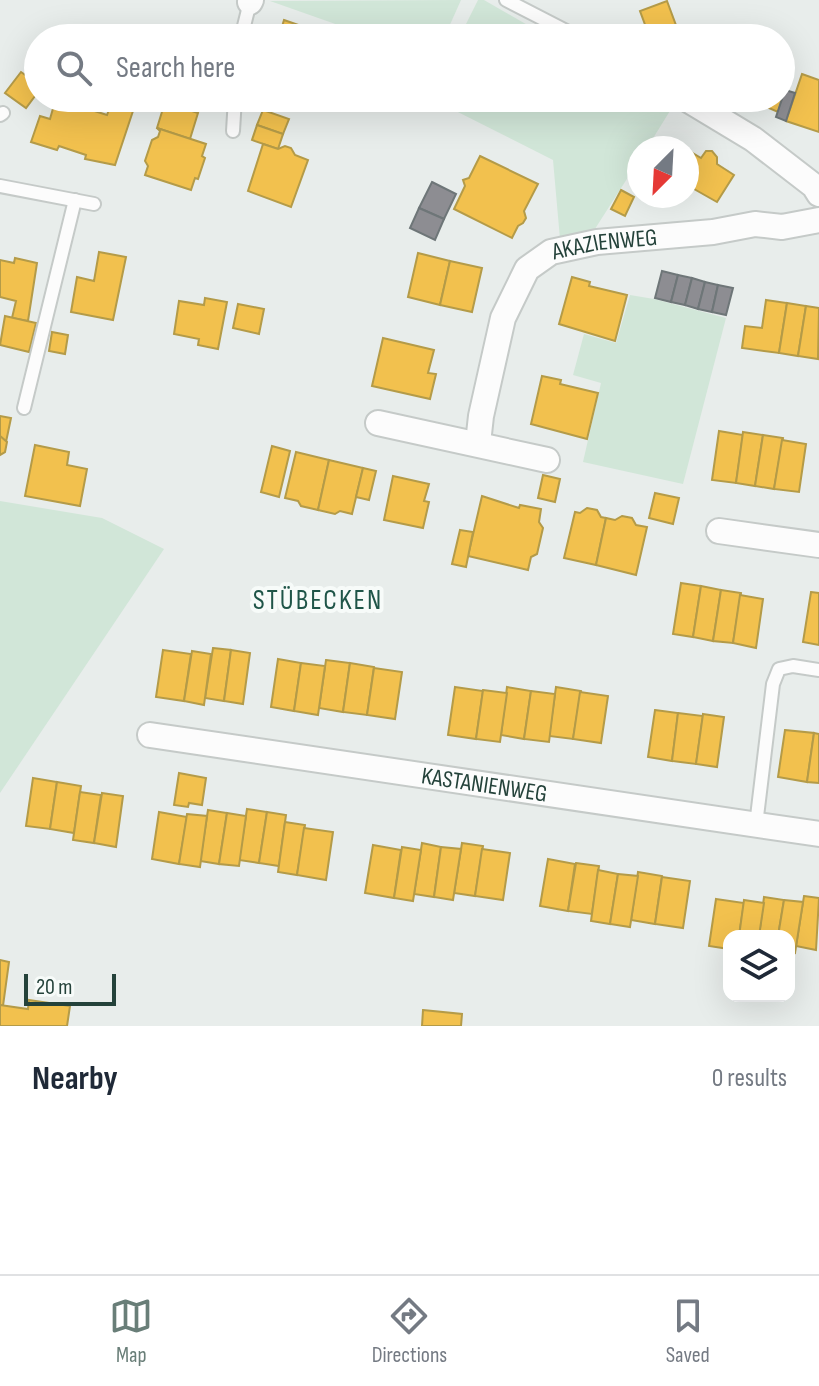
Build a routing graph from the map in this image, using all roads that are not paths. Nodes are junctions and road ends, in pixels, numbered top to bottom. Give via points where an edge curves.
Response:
1 (506, 0) edge
2 (251, 1) edge
3 (245, 24) edge
4 (553, 24) edge
5 (234, 112) edge
6 (708, 112) edge
7 (233, 131) dead end
8 (0, 186) edge
9 (819, 194) edge
10 (75, 200) junction
11 (94, 204) dead end
12 (819, 220) edge
13 (24, 408) dead end
14 (378, 423) dead end
15 (478, 443) junction
16 (547, 460) dead end
17 (719, 531) dead end
18 (819, 545) edge
19 (819, 670) edge
20 (150, 735) dead end
21 (756, 825) junction
22 (819, 834) edge

1 - 4 lane
2 - 3 lane
5 - 7 lane
6 - 9 street via 753,139
8 - 10 lane
10 - 11 lane
10 - 13 lane
12 - 15 street, AKAZIENWEG via 597,242 551,252 527,269 503,318
14 - 15 street
15 - 16 street
17 - 18 street
19 - 21 lane via 779,669
20 - 21 street, KASTANIENWEG
21 - 22 street, KASTANIENWEG

